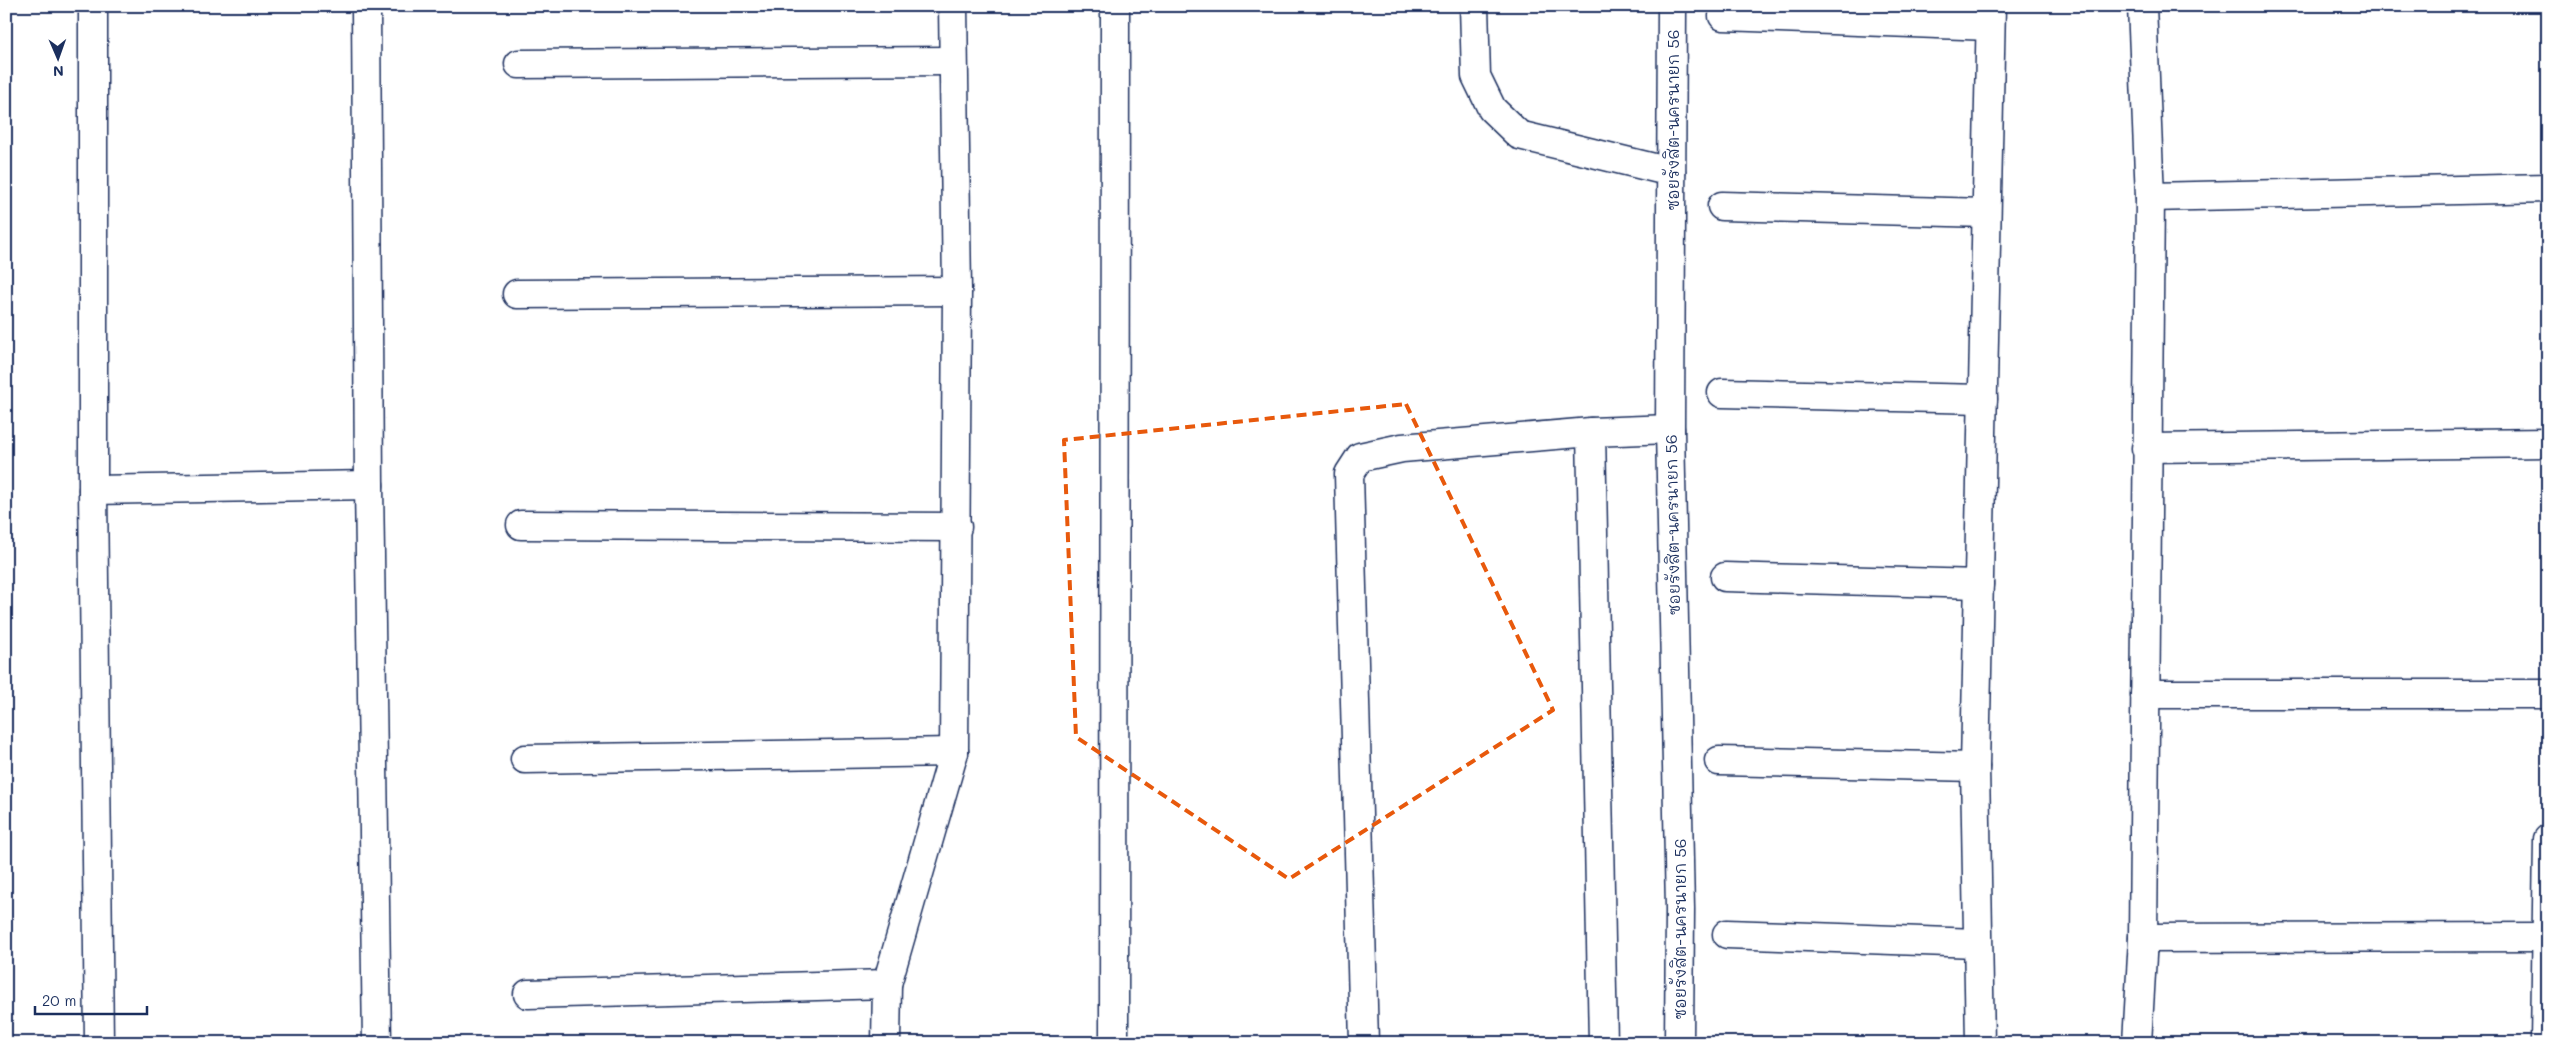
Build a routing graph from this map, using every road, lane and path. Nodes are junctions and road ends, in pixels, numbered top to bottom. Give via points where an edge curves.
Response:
1 (93, 6) edge
2 (366, 6) edge
3 (953, 6) edge
4 (1115, 6) edge
5 (1474, 6) edge
6 (1672, 6) edge
7 (2142, 6) edge
8 (1723, 16) dead end
9 (1990, 16) edge
10 (953, 61) junction
11 (519, 64) dead end
12 (1671, 172) junction
13 (2548, 188) edge
14 (2150, 197) junction
15 (1722, 206) dead end
16 (1986, 213) junction
17 (957, 291) junction
18 (517, 294) dead end
19 (1722, 393) dead end
20 (1983, 399) junction
21 (1670, 429) junction
22 (1592, 432) junction
23 (2548, 443) edge
24 (2146, 448) junction
25 (369, 485) junction
26 (93, 490) junction
27 (521, 525) dead end
28 (957, 526) junction
29 (1725, 577) dead end
30 (1979, 584) junction
31 (2145, 694) junction
32 (2548, 694) edge
33 (954, 752) junction
34 (525, 759) dead end
35 (1719, 761) dead end
36 (1975, 767) junction
37 (2548, 839) edge
38 (1727, 934) dead end
39 (2545, 937) junction
40 (2143, 938) junction
41 (1977, 942) junction
42 (887, 984) junction
43 (528, 994) dead end
44 (99, 1043) edge
45 (377, 1043) edge
46 (886, 1043) edge
47 (1114, 1043) edge
48 (1364, 1043) edge
49 (1604, 1043) edge
50 (1679, 1043) edge
51 (1980, 1043) edge
52 (2137, 1043) edge
53 (2545, 1043) edge

1 - 26 street
2 - 25 street
3 - 10 street
4 - 47 street
5 - 12 street via 1476,76 1492,109 1519,135
6 - 12 street, ซอยรังสิต-นครนายก 56
7 - 14 street
8 - 9 street
9 - 16 street
10 - 11 street
10 - 17 street
12 - 21 street, ซอยรังสิต-นครนายก 56
13 - 14 street
14 - 24 street
15 - 16 street
16 - 20 street
17 - 18 street
17 - 28 street
19 - 20 street
20 - 30 street
21 - 22 street
21 - 50 street, ซอยรังสิต-นครนายก 56 via 1680,909
22 - 48 street via 1402,448 1360,457 1349,474
22 - 49 street
23 - 24 street
24 - 31 street
25 - 26 street
25 - 45 street
26 - 44 street
27 - 28 street
28 - 33 street
29 - 30 street
30 - 36 street
31 - 32 street
31 - 40 street
33 - 34 street
33 - 42 street
35 - 36 street
36 - 41 street
37 - 39 street
38 - 41 street
39 - 40 street
39 - 53 street
40 - 52 street
41 - 51 street
42 - 43 street
42 - 46 street

